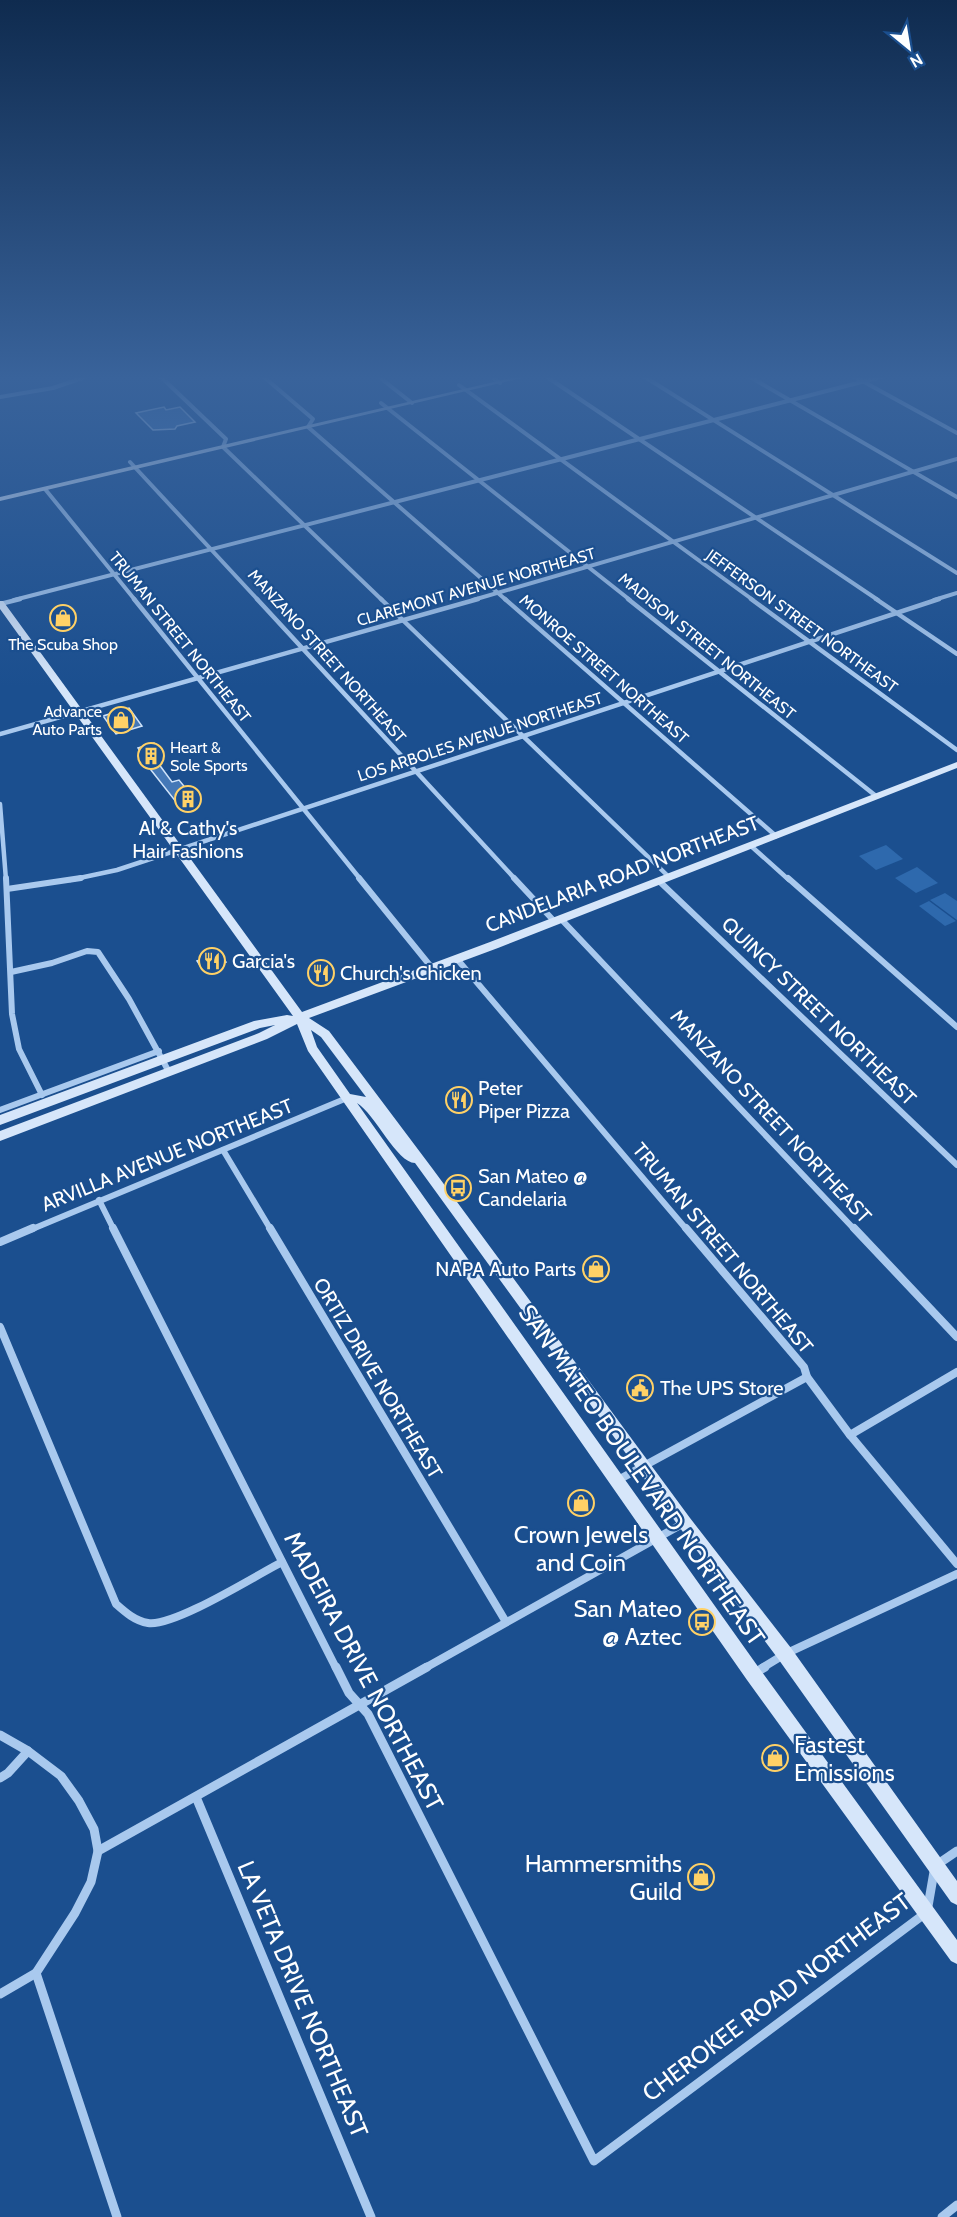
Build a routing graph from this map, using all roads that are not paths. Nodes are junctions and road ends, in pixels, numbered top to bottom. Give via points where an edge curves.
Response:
1 (50, 480) edge
2 (61, 480) edge
3 (75, 480) edge
4 (148, 480) edge
5 (258, 480) edge
6 (368, 480) edge
7 (590, 480) edge
8 (700, 480) edge
9 (811, 480) edge
10 (885, 480) edge
11 (929, 480) edge
12 (480, 481) joint
13 (45, 489) junction
14 (0, 492) edge
15 (834, 495) junction
16 (957, 497) edge
17 (0, 500) edge
18 (394, 503) junction
19 (755, 518) junction
20 (306, 526) junction
21 (674, 542) junction
22 (213, 550) junction
23 (588, 567) junction
24 (957, 573) edge
25 (113, 576) junction
26 (496, 593) junction
27 (957, 593) edge
28 (0, 603) edge
29 (896, 613) junction
30 (402, 621) junction
31 (810, 641) junction
32 (303, 650) junction
33 (957, 654) edge
34 (718, 671) junction
35 (197, 680) junction
36 (623, 703) junction
37 (80, 713) junction
38 (0, 734) edge
39 (521, 736) junction
40 (957, 750) edge
41 (957, 765) edge
42 (414, 772) junction
43 (876, 796) junction
44 (0, 804) edge
45 (302, 809) junction
46 (776, 836) junction
47 (752, 846) junction
48 (178, 849) junction
49 (664, 879) junction
50 (7, 889) junction
51 (557, 920) junction
52 (458, 959) junction
53 (432, 968) junction
54 (11, 972) junction
55 (300, 1017) junction
56 (957, 1027) edge
57 (161, 1055) junction
58 (169, 1072) junction
59 (42, 1095) junction
60 (347, 1098) junction
61 (0, 1110) edge
62 (0, 1120) edge
63 (0, 1136) edge
64 (223, 1150) junction
65 (957, 1165) edge
66 (428, 1171) junction
67 (99, 1200) junction
68 (0, 1242) edge
69 (0, 1326) edge
70 (957, 1337) edge
71 (957, 1372) edge
72 (807, 1377) junction
73 (850, 1435) junction
74 (644, 1466) junction
75 (617, 1480) junction
76 (685, 1523) junction
77 (658, 1538) junction
78 (282, 1562) junction
79 (957, 1564) edge
80 (957, 1574) edge
81 (506, 1622) junction
82 (785, 1654) junction
83 (753, 1674) junction
84 (360, 1705) junction
85 (0, 1735) edge
86 (28, 1751) junction
87 (0, 1778) edge
88 (196, 1797) junction
89 (98, 1851) junction
90 (957, 1851) edge
91 (935, 1866) junction
92 (957, 1896) edge
93 (927, 1912) junction
94 (957, 1955) edge
95 (36, 1973) junction
96 (0, 1994) edge
97 (594, 2161) joint
98 (957, 2205) edge
99 (117, 2217) edge
100 (371, 2217) edge
101 (942, 2217) edge

1 - 14 main road
2 - 13 main road
3 - 13 main road
4 - 22 street, MANZANO STREET NORTHEAST
5 - 20 street, QUINCY STREET NORTHEAST
6 - 18 street, MONROE STREET NORTHEAST
7 - 21 street, JEFFERSON STREET NORTHEAST
8 - 19 street
9 - 15 street
10 - 15 street, CLAREMONT AVENUE NORTHEAST
11 - 16 street
12 - 18 street
12 - 23 street, MADISON STREET NORTHEAST
13 - 17 main road
13 - 25 street, TRUMAN STREET NORTHEAST
15 - 19 street, CLAREMONT AVENUE NORTHEAST
15 - 24 street
18 - 20 street
18 - 26 street, MONROE STREET NORTHEAST
19 - 21 street, CLAREMONT AVENUE NORTHEAST
19 - 29 street
20 - 22 street
20 - 30 street, QUINCY STREET NORTHEAST
21 - 23 street, CLAREMONT AVENUE NORTHEAST
21 - 31 street, JEFFERSON STREET NORTHEAST
22 - 25 street
22 - 32 street, MANZANO STREET NORTHEAST
23 - 26 street, CLAREMONT AVENUE NORTHEAST
23 - 34 street, MADISON STREET NORTHEAST
25 - 28 street
25 - 35 street, TRUMAN STREET NORTHEAST
26 - 30 street, CLAREMONT AVENUE NORTHEAST
26 - 36 street, MONROE STREET NORTHEAST
27 - 29 street, LOS ARBOLES AVENUE NORTHEAST
28 - 37 main road, SAN MATEO BOULEVARD NORTHEAST
29 - 31 street, LOS ARBOLES AVENUE NORTHEAST
29 - 33 street
30 - 32 street, CLAREMONT AVENUE NORTHEAST
30 - 39 street, QUINCY STREET NORTHEAST
31 - 34 street, LOS ARBOLES AVENUE NORTHEAST
31 - 40 street, JEFFERSON STREET NORTHEAST
32 - 35 street, CLAREMONT AVENUE NORTHEAST
32 - 42 street, MANZANO STREET NORTHEAST
34 - 36 street, LOS ARBOLES AVENUE NORTHEAST
34 - 43 street, MADISON STREET NORTHEAST
35 - 37 street, CLAREMONT AVENUE NORTHEAST
35 - 45 street, TRUMAN STREET NORTHEAST
36 - 39 street, LOS ARBOLES AVENUE NORTHEAST
36 - 46 street, MONROE STREET NORTHEAST
37 - 38 street, CLAREMONT AVENUE NORTHEAST
37 - 48 main road, SAN MATEO BOULEVARD NORTHEAST
39 - 42 street, LOS ARBOLES AVENUE NORTHEAST
39 - 49 street, QUINCY STREET NORTHEAST
41 - 43 main road, CANDELARIA ROAD NORTHEAST
42 - 45 street, LOS ARBOLES AVENUE NORTHEAST
42 - 51 street, MANZANO STREET NORTHEAST
43 - 46 main road, CANDELARIA ROAD NORTHEAST
44 - 50 street
45 - 48 street, LOS ARBOLES AVENUE NORTHEAST
45 - 53 street, TRUMAN STREET NORTHEAST
46 - 47 main road, CANDELARIA ROAD NORTHEAST
47 - 49 main road, CANDELARIA ROAD NORTHEAST
47 - 56 street
48 - 50 street, LOS ARBOLES AVENUE NORTHEAST via 104,874
48 - 55 main road, SAN MATEO BOULEVARD NORTHEAST
49 - 51 main road, CANDELARIA ROAD NORTHEAST
49 - 65 street, QUINCY STREET NORTHEAST
50 - 54 street
51 - 52 main road, CANDELARIA ROAD NORTHEAST
51 - 70 street, MANZANO STREET NORTHEAST
52 - 53 main road, CANDELARIA ROAD NORTHEAST
52 - 72 street, TRUMAN STREET NORTHEAST via 804,1367
53 - 55 main road, CANDELARIA ROAD NORTHEAST
54 - 57 street via 87,951 98,952
54 - 59 street via 16,1038
55 - 57 main road, CANDELARIA ROAD NORTHEAST via 258,1024
55 - 58 main road, CANDELARIA ROAD NORTHEAST via 263,1036
55 - 60 main road, SAN MATEO BOULEVARD NORTHEAST via 312,1048
55 - 66 main road, SAN MATEO BOULEVARD NORTHEAST via 325,1034
57 - 58 street
57 - 59 street
57 - 62 main road, CANDELARIA ROAD NORTHEAST
58 - 63 main road, CANDELARIA ROAD NORTHEAST
59 - 61 street
60 - 64 street, ARVILLA AVENUE NORTHEAST
60 - 66 main road via 367,1104 399,1147
60 - 75 main road, SAN MATEO BOULEVARD NORTHEAST
64 - 67 street, ARVILLA AVENUE NORTHEAST
64 - 81 street, ORTIZ DRIVE NORTHEAST
66 - 74 main road, SAN MATEO BOULEVARD NORTHEAST
67 - 68 street, ARVILLA AVENUE NORTHEAST
67 - 78 street, MADEIRA DRIVE NORTHEAST
69 - 78 street via 116,1604 134,1620 151,1625 169,1621
71 - 73 street
72 - 73 street, TRUMAN STREET NORTHEAST
72 - 74 street
73 - 79 street, TRUMAN STREET NORTHEAST
74 - 75 street
74 - 76 main road, SAN MATEO BOULEVARD NORTHEAST
75 - 77 main road, SAN MATEO BOULEVARD NORTHEAST
76 - 77 street
76 - 82 main road, SAN MATEO BOULEVARD NORTHEAST
77 - 81 street
77 - 83 main road, SAN MATEO BOULEVARD NORTHEAST
78 - 84 street, MADEIRA DRIVE NORTHEAST via 349,1693
80 - 82 street
81 - 84 street
82 - 83 street
82 - 91 main road, SAN MATEO BOULEVARD NORTHEAST
83 - 93 main road, SAN MATEO BOULEVARD NORTHEAST
84 - 88 street
84 - 97 street, MADEIRA DRIVE NORTHEAST via 370,1717
85 - 86 street
86 - 87 street
86 - 89 street via 62,1776 94,1829
88 - 89 street
88 - 100 street, LA VETA DRIVE NORTHEAST
89 - 95 street via 91,1882
90 - 91 street
91 - 92 main road, SAN MATEO BOULEVARD NORTHEAST
91 - 93 street, CHEROKEE ROAD NORTHEAST
93 - 94 main road, SAN MATEO BOULEVARD NORTHEAST
93 - 97 street, CHEROKEE ROAD NORTHEAST
95 - 96 street
95 - 99 street
98 - 101 street

